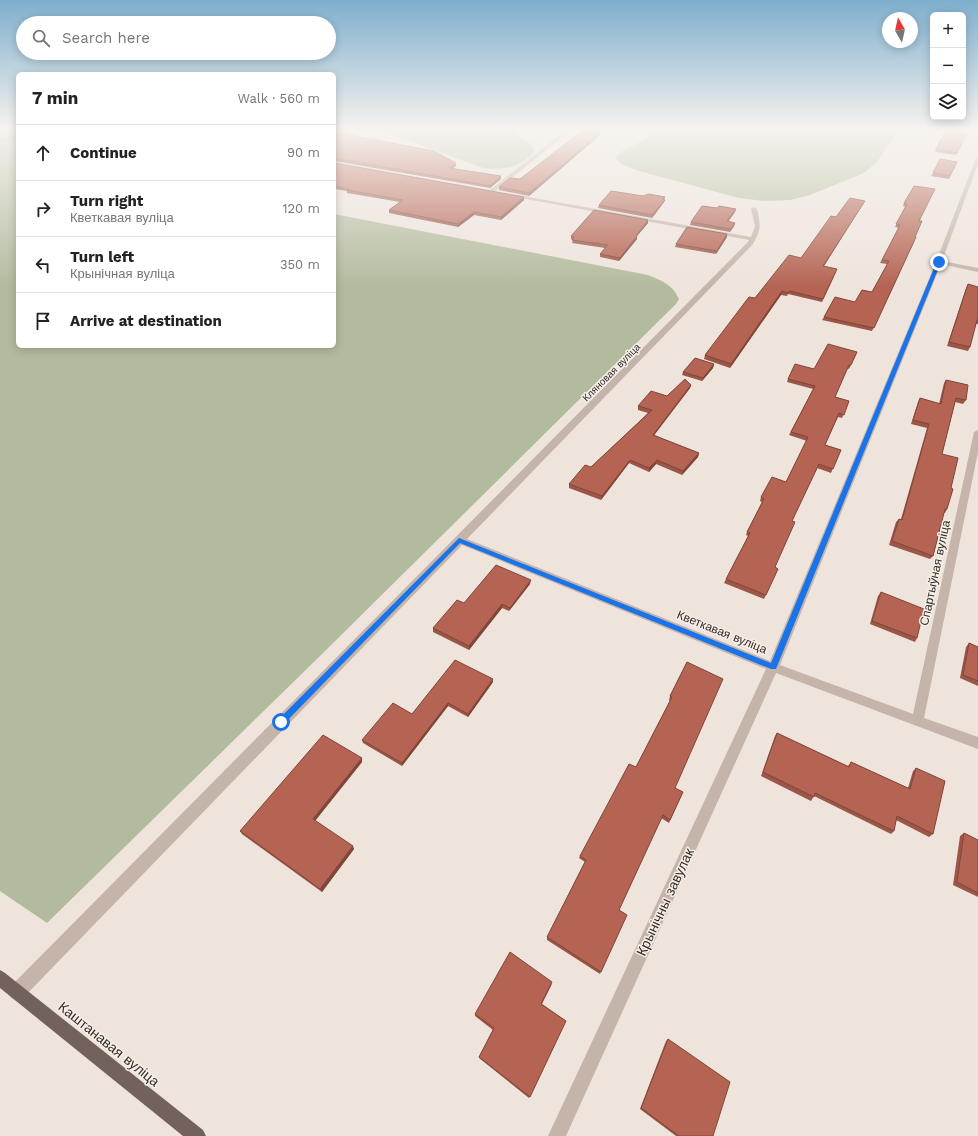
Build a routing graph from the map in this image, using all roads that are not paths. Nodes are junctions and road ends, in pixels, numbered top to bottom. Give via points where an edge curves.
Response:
1 (436, 181) edge
2 (505, 181) edge
3 (969, 181) edge
4 (492, 191) junction
5 (754, 209) dead end
6 (754, 239) junction
7 (939, 262) junction
8 (978, 270) edge
9 (978, 432) edge
10 (459, 540) junction
11 (773, 667) junction
12 (918, 720) junction
13 (978, 743) edge
14 (0, 978) edge
15 (17, 992) junction
16 (197, 1136) edge
17 (557, 1136) edge

1 - 4 street
2 - 4 street
3 - 7 street, Крынічны завулак
4 - 6 street
5 - 6 street via 758,226
6 - 10 street, Кляновая вуліца via 699,298
7 - 8 street
7 - 11 street, Крынічны завулак
9 - 12 street, Спартыўная вуліца
10 - 11 street, Кветкавая вуліца
10 - 15 street, Кляновая вуліца
11 - 12 street, Кветкавая вуліца
11 - 17 street, Крынічны завулак
12 - 13 street, Кветкавая вуліца
14 - 15 main road, Каштанавая вуліца
15 - 16 main road, Каштанавая вуліца

